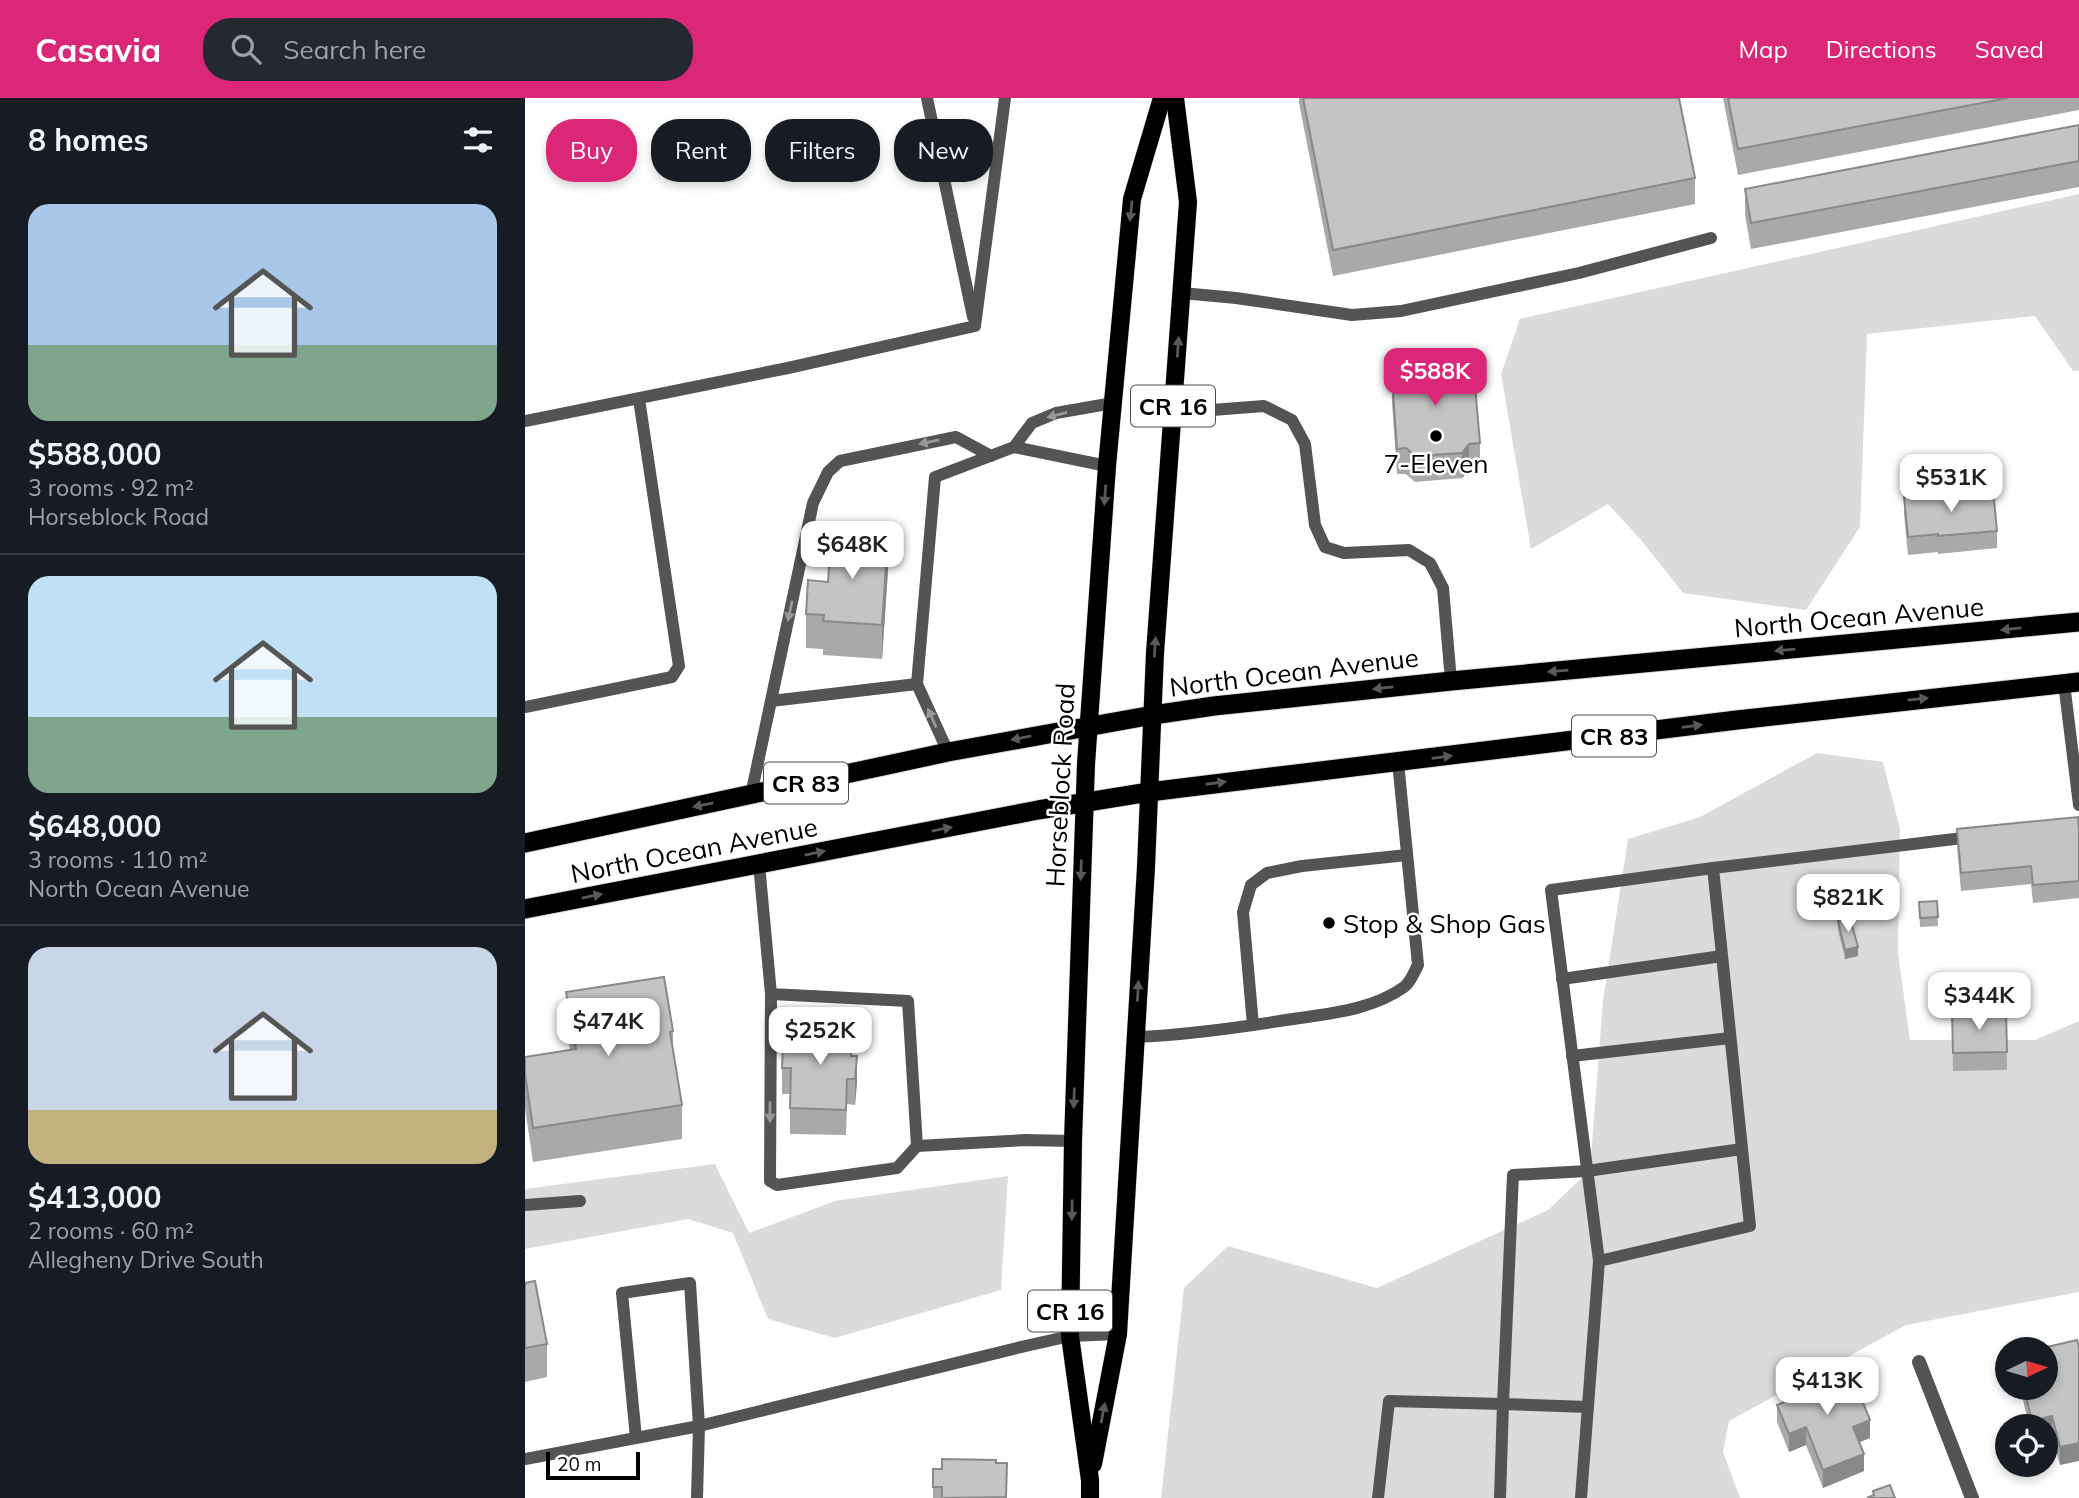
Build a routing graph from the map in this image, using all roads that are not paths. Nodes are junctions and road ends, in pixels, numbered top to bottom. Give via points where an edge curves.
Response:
1 (927, 98) edge
2 (1005, 98) edge
3 (1162, 98) edge
4 (1175, 98) edge
5 (1711, 238) dead end
6 (1182, 293) junction
7 (975, 326) junction
8 (639, 399) junction
9 (1113, 402) junction
10 (1173, 413) junction
11 (525, 421) edge
12 (1014, 447) junction
13 (991, 456) junction
14 (1107, 466) junction
15 (2079, 622) edge
16 (1451, 681) junction
17 (2071, 682) edge
18 (917, 684) junction
19 (771, 701) junction
20 (525, 707) edge
21 (1153, 715) junction
22 (1089, 725) junction
23 (948, 752) junction
24 (1398, 762) junction
25 (1149, 792) junction
26 (751, 794) junction
27 (1084, 802) junction
28 (2079, 805) edge
29 (1983, 835) edge
30 (525, 843) edge
31 (1407, 855) junction
32 (759, 864) junction
33 (1713, 868) junction
34 (525, 909) edge
35 (1722, 956) junction
36 (1562, 979) junction
37 (771, 994) junction
38 (1253, 1025) junction
39 (1136, 1037) junction
40 (1730, 1038) junction
41 (1572, 1056) junction
42 (1073, 1141) junction
43 (917, 1146) junction
44 (1742, 1149) junction
45 (1587, 1171) junction
46 (580, 1201) dead end
47 (525, 1205) edge
48 (1599, 1261) junction
49 (1118, 1334) junction
50 (1070, 1336) junction
51 (1919, 1362) dead end
52 (1503, 1404) junction
53 (1588, 1407) junction
54 (699, 1426) junction
55 (636, 1438) junction
56 (525, 1460) edge
57 (1090, 1489) edge
58 (697, 1498) edge
59 (1378, 1498) edge
60 (1500, 1498) edge
61 (1581, 1498) edge
62 (1972, 1498) edge

1 - 7 lane
2 - 7 lane
3 -> 9 main road, Horseblock Road / CR 16 via 1132,199
4 - 6 main road, Horseblock Road / CR 16 via 1188,202
5 - 6 lane via 1579,273 1401,311 1352,315
10 -> 6 main road, Horseblock Road / CR 16
7 - 8 lane
8 - 11 lane
8 - 20 lane via 678,666 672,677
9 -> 12 lane via 1044,418 1033,423
9 - 14 main road, Horseblock Road / CR 16
10 - 16 lane via 1264,406 1291,420 1305,444 1315,525 1325,547 1344,553 1409,550 1430,563 1443,588
21 -> 10 main road, Horseblock Road / CR 16
12 - 13 lane
12 - 14 lane
13 - 18 lane via 935,478
13 -> 19 lane via 957,437 840,461 828,472 813,503
14 -> 22 main road, Horseblock Road / CR 16
15 -> 16 highway, North Ocean Avenue / CR 83
16 -> 21 highway, North Ocean Avenue / CR 83
24 -> 17 highway, North Ocean Avenue / CR 83
17 - 28 lane
18 - 19 lane
23 -> 18 lane
19 - 26 lane
21 - 22 highway, North Ocean Avenue / CR 83
21 - 25 main road, Horseblock Road / CR 16
22 -> 23 highway, North Ocean Avenue / CR 83
22 - 27 main road, Horseblock Road / CR 16
23 - 26 highway, North Ocean Avenue / CR 83
25 -> 24 highway, North Ocean Avenue / CR 83
24 - 31 lane
25 - 27 highway, North Ocean Avenue / CR 83
39 -> 25 main road, Horseblock Road / CR 16
26 -> 30 highway, North Ocean Avenue / CR 83
32 -> 27 highway, North Ocean Avenue / CR 83
27 -> 42 main road, Horseblock Road / CR 16
29 - 33 lane
31 - 38 lane via 1418,965 1407,986 1363,1006
31 - 38 lane via 1302,866 1267,873 1251,885 1243,912
34 -> 32 highway, North Ocean Avenue / CR 83
32 - 37 lane
33 - 35 lane
33 - 36 lane via 1551,890
35 - 36 lane
35 - 40 lane
36 - 41 lane
37 - 43 lane via 908,1001
37 -> 43 lane via 770,1181 788,1184 897,1168
38 - 39 lane
39 - 49 main road, Horseblock Road / CR 16
40 - 41 lane
40 - 44 lane
41 - 45 lane
42 - 43 lane
42 -> 50 main road, Horseblock Road / CR 16
44 - 45 lane
44 - 48 lane via 1750,1226
45 - 48 lane
45 - 52 lane via 1513,1175
46 - 47 lane
48 - 53 lane
49 - 50 lane
57 -> 49 main road, Horseblock Road / CR 16
50 - 54 lane
50 - 57 main road, Horseblock Road / CR 16
51 - 62 street
52 - 53 lane
52 - 59 lane via 1388,1401
52 - 60 lane
53 - 61 lane
54 - 55 lane
54 - 55 lane via 690,1283 622,1293
54 - 58 lane
55 - 56 lane

